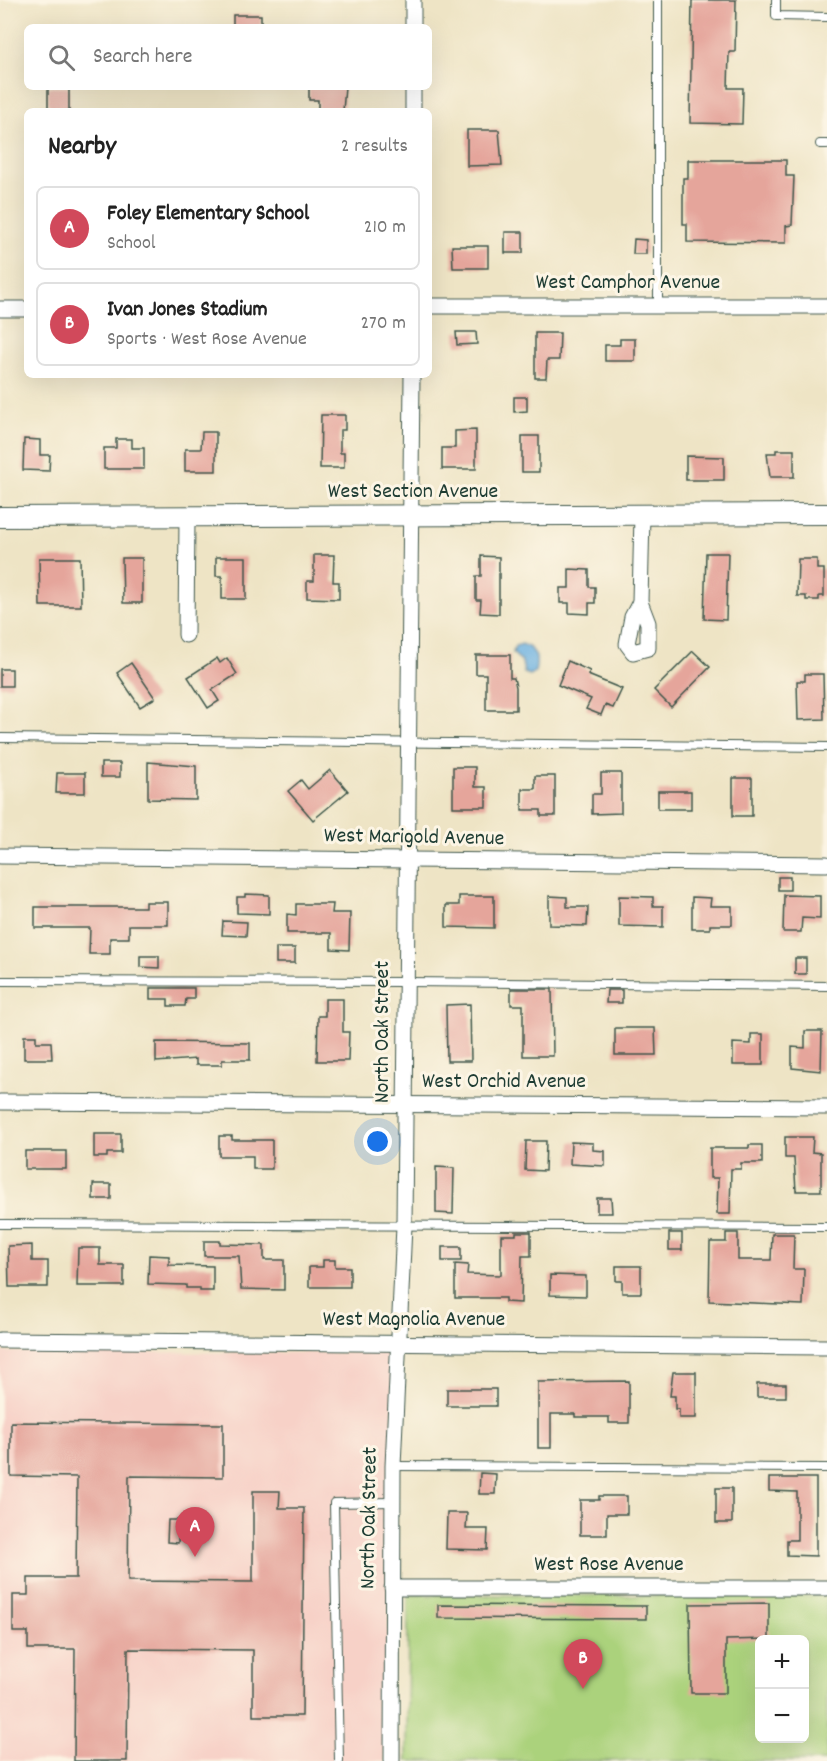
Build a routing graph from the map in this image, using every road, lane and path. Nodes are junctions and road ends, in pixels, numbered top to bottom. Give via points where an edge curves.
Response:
1 (413, 0) edge
2 (658, 0) edge
3 (776, 0) edge
4 (827, 17) edge
5 (413, 24) edge
6 (413, 90) edge
7 (413, 108) edge
8 (658, 305) junction
9 (432, 306) edge
10 (827, 306) edge
11 (0, 309) edge
12 (24, 309) edge
13 (412, 378) edge
14 (642, 514) junction
15 (827, 514) edge
16 (412, 516) junction
17 (0, 517) edge
18 (186, 517) junction
19 (640, 602) dead end
20 (186, 635) dead end
21 (0, 738) edge
22 (408, 743) junction
23 (827, 747) edge
24 (0, 856) edge
25 (407, 860) junction
26 (827, 864) edge
27 (0, 981) edge
28 (406, 981) junction
29 (827, 986) edge
30 (0, 1102) edge
31 (405, 1103) junction
32 (827, 1107) edge
33 (0, 1224) edge
34 (404, 1226) junction
35 (827, 1227) edge
36 (0, 1340) edge
37 (398, 1342) junction
38 (827, 1347) edge
39 (393, 1466) junction
40 (827, 1468) edge
41 (392, 1502) junction
42 (392, 1588) junction
43 (827, 1588) edge
44 (339, 1761) edge
45 (392, 1761) edge

1 - 5 street
2 - 8 lane
3 - 4 lane via 776,16
6 - 7 street
8 - 9 street, West Camphor Avenue
8 - 10 street, West Camphor Avenue
11 - 12 street
13 - 16 street, North Oak Street
14 - 15 street, West Section Avenue
14 - 16 street, West Section Avenue
14 - 19 street
16 - 18 street, West Section Avenue
16 - 22 street, North Oak Street
17 - 18 street, West Section Avenue
18 - 20 street
21 - 22 lane
22 - 23 lane
22 - 25 street, North Oak Street
24 - 25 street, West Marigold Avenue
25 - 26 street, West Marigold Avenue
25 - 28 street, North Oak Street
27 - 28 lane
28 - 29 lane
28 - 31 street, North Oak Street
30 - 31 street, West Orchid Avenue
31 - 32 street, West Orchid Avenue
31 - 34 street, North Oak Street
33 - 34 lane
34 - 35 lane
34 - 37 street, North Oak Street
36 - 37 street, West Magnolia Avenue
37 - 38 street, West Magnolia Avenue
37 - 39 street, North Oak Street
39 - 40 lane
39 - 41 street, North Oak Street
41 - 42 street, North Oak Street
41 - 44 lane via 334,1503
42 - 43 street, West Rose Avenue
42 - 45 street, North Oak Street

